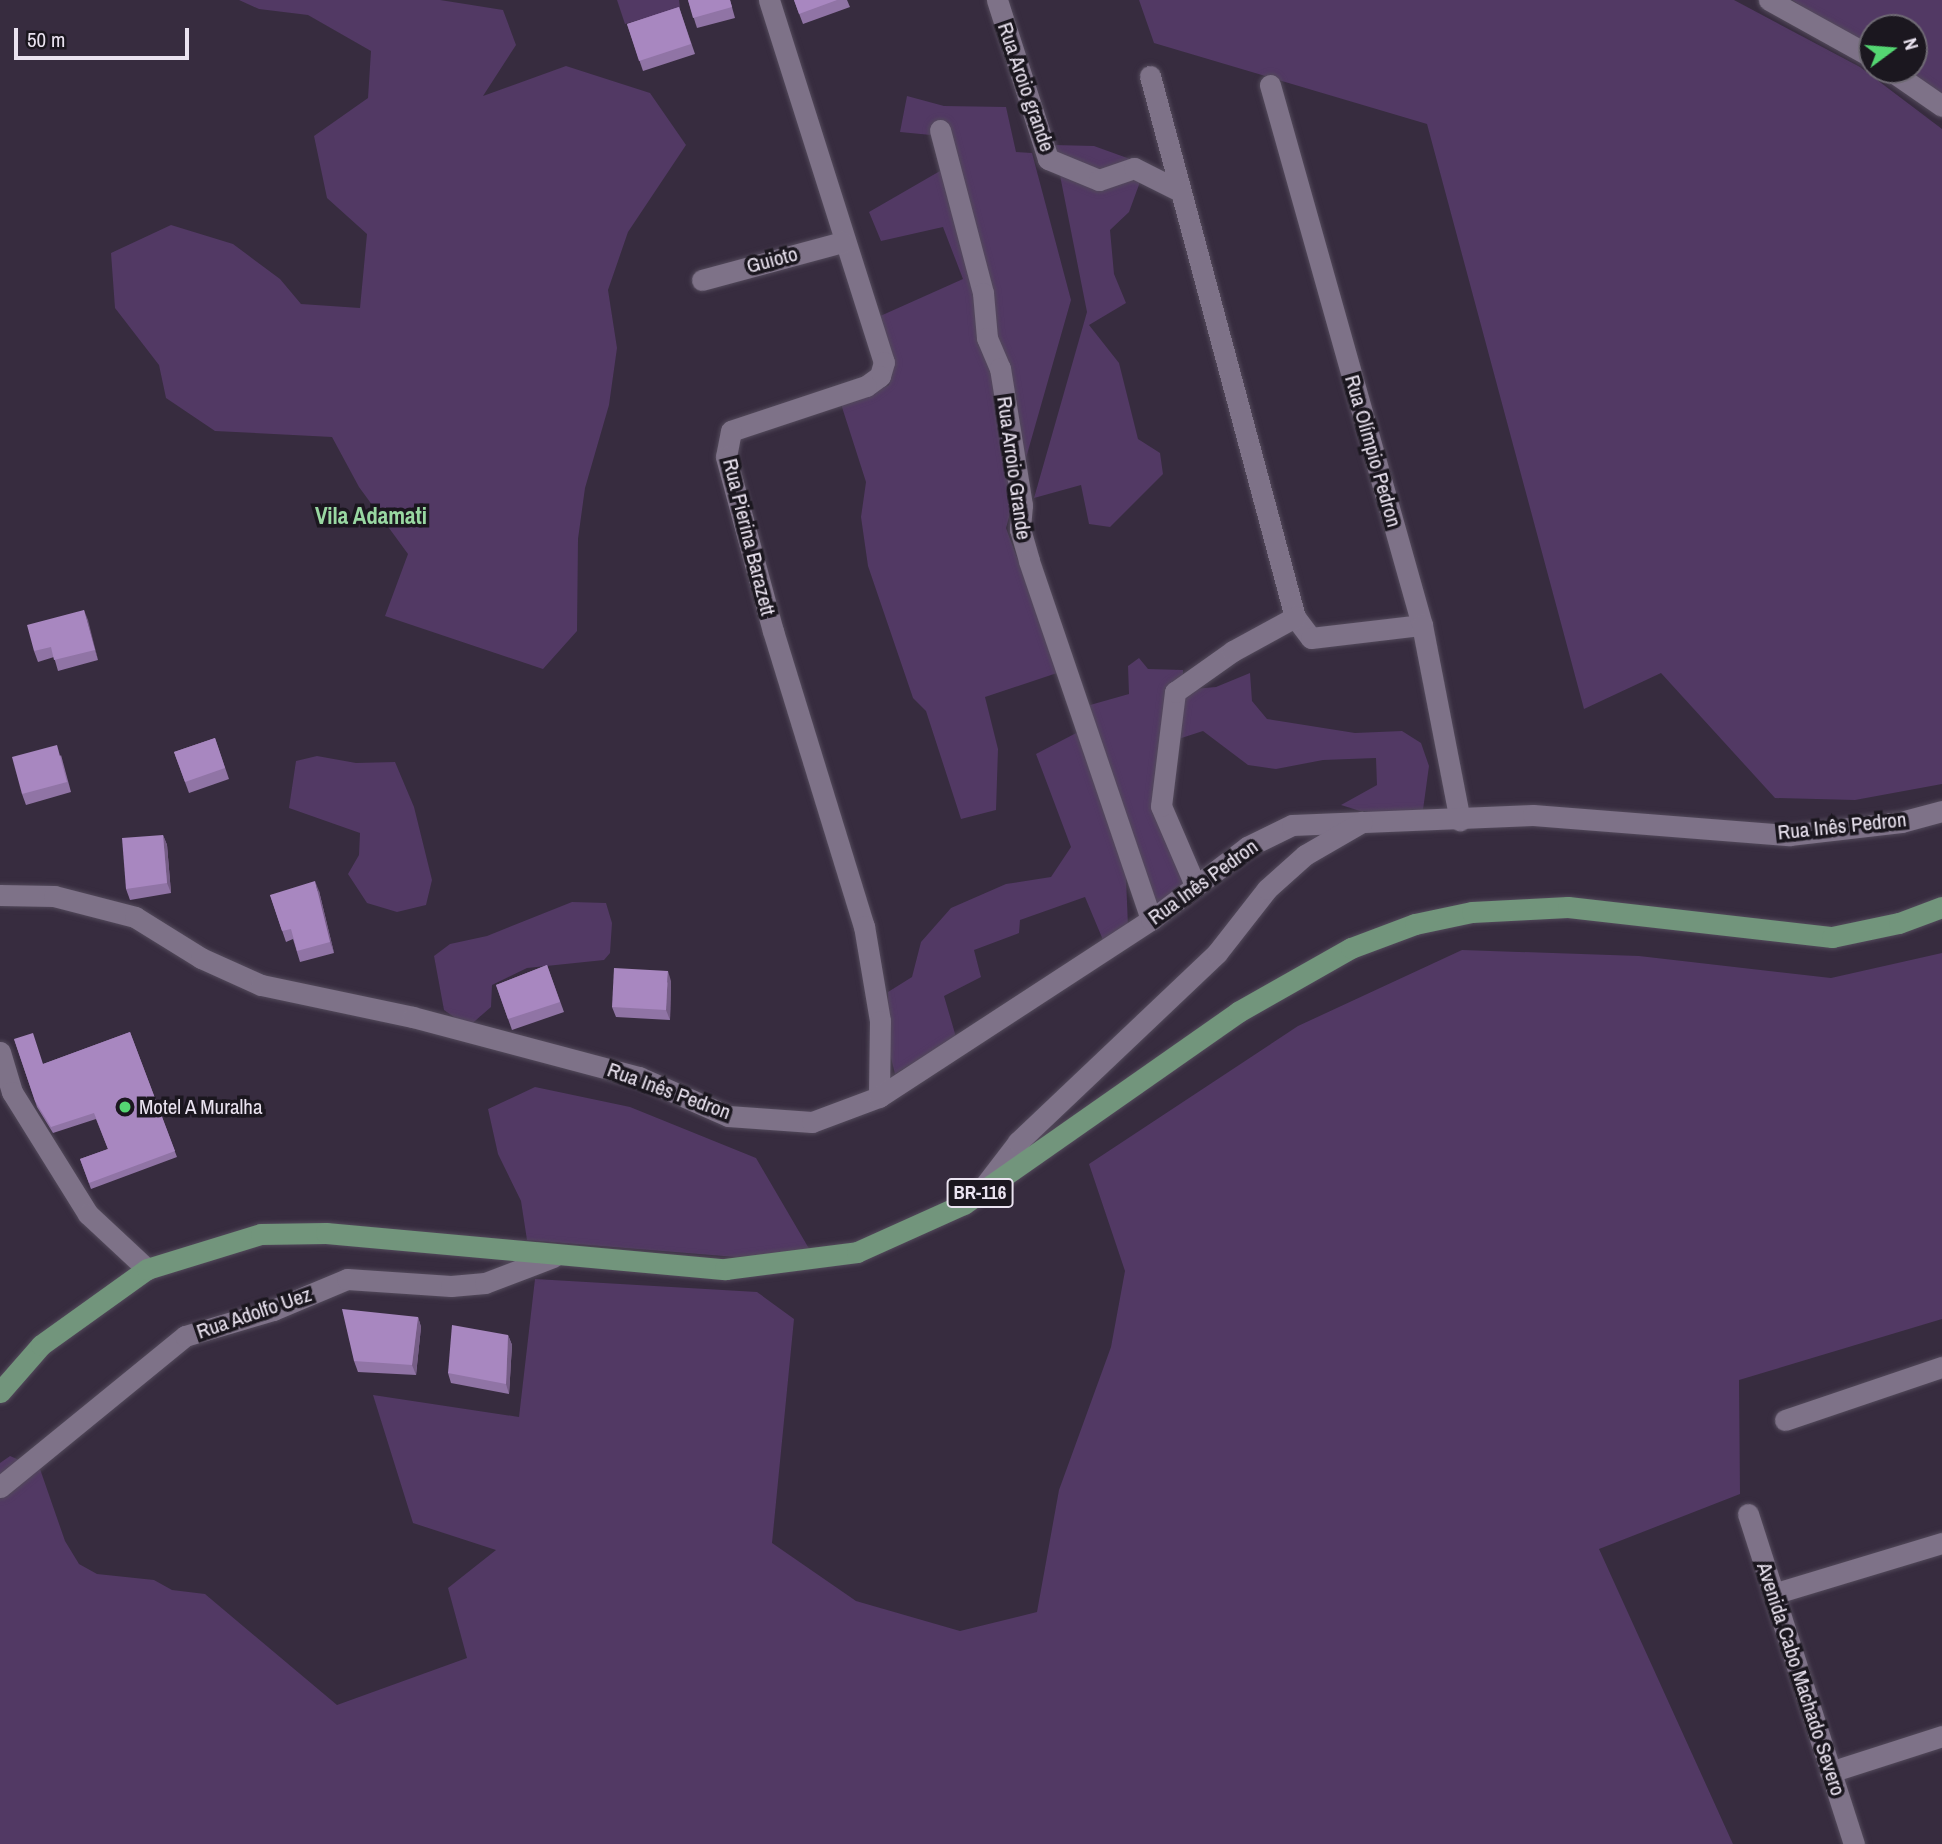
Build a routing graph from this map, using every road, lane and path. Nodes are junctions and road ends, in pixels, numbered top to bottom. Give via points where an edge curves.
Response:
1 (769, 0) edge
2 (997, 0) edge
3 (1769, 0) edge
4 (1858, 49) edge
5 (1150, 76) dead end
6 (1910, 84) edge
7 (1270, 85) dead end
8 (1942, 106) edge
9 (940, 130) dead end
10 (1180, 191) junction
11 (843, 242) junction
12 (702, 280) dead end
13 (1295, 617) junction
14 (1422, 625) junction
15 (1942, 811) edge
16 (1460, 820) junction
17 (1363, 821) junction
18 (1195, 885) junction
19 (0, 895) edge
20 (1942, 907) edge
21 (1151, 920) junction
22 (0, 1052) edge
23 (879, 1097) junction
24 (977, 1195) junction
25 (553, 1256) junction
26 (147, 1269) junction
27 (1942, 1367) edge
28 (0, 1392) edge
29 (1785, 1420) dead end
30 (0, 1487) edge
31 (1748, 1514) dead end
32 (1942, 1543) edge
33 (1773, 1594) junction
34 (1942, 1736) edge
35 (1830, 1772) junction
36 (1854, 1844) edge

1 - 11 street, Rua Pierina Barazett
2 - 10 street, Rua Aroio grande via 1048,159 1099,180 1134,168
3 - 4 street
5 - 10 street
6 - 8 street
7 - 14 street, Rua Olímpio Pedron
9 - 21 street, Rua Arroio Grande via 983,293 987,338 1000,368 1022,505 1020,529
10 - 13 street
11 - 12 street, Guioto
11 - 23 street, Rua Pierina Barazett via 884,362 880,376 866,386 731,431 726,457 773,631 864,926 880,1021
13 - 14 street via 1311,638
13 - 18 street via 1233,651 1175,692 1161,806
14 - 16 street, Rua Olímpio Pedron
15 - 16 street, Rua Inês Pedron via 1901,822 1789,835 1533,814
16 - 17 street, Rua Inês Pedron
17 - 18 street, Rua Inês Pedron via 1292,825 1247,847
17 - 24 street, Rua Inês Pedron via 1305,855 1267,889 1217,953 1018,1142
18 - 21 street, Rua Inês Pedron
19 - 23 street, Rua Inês Pedron via 54,896 135,918 201,958 261,985 413,1017 639,1077 728,1116 812,1122
20 - 24 main road, BR-116 via 1899,923 1832,936 1568,907 1472,912 1415,924 1351,948 1238,1012
21 - 23 street, Rua Inês Pedron
22 - 26 street via 12,1092 88,1214
24 - 25 main road, BR-116 via 912,1230 856,1252 817,1260 725,1269
25 - 26 main road, BR-116 via 326,1233 261,1234
25 - 30 street, Rua Adolfo Uez via 485,1283 451,1286 347,1279 273,1310 185,1336
26 - 28 main road, BR-116 via 41,1345
27 - 29 street
31 - 33 street, Avenida Cabo Machado Severo
32 - 33 street
33 - 35 street, Avenida Cabo Machado Severo
34 - 35 street
35 - 36 street, Avenida Cabo Machado Severo

